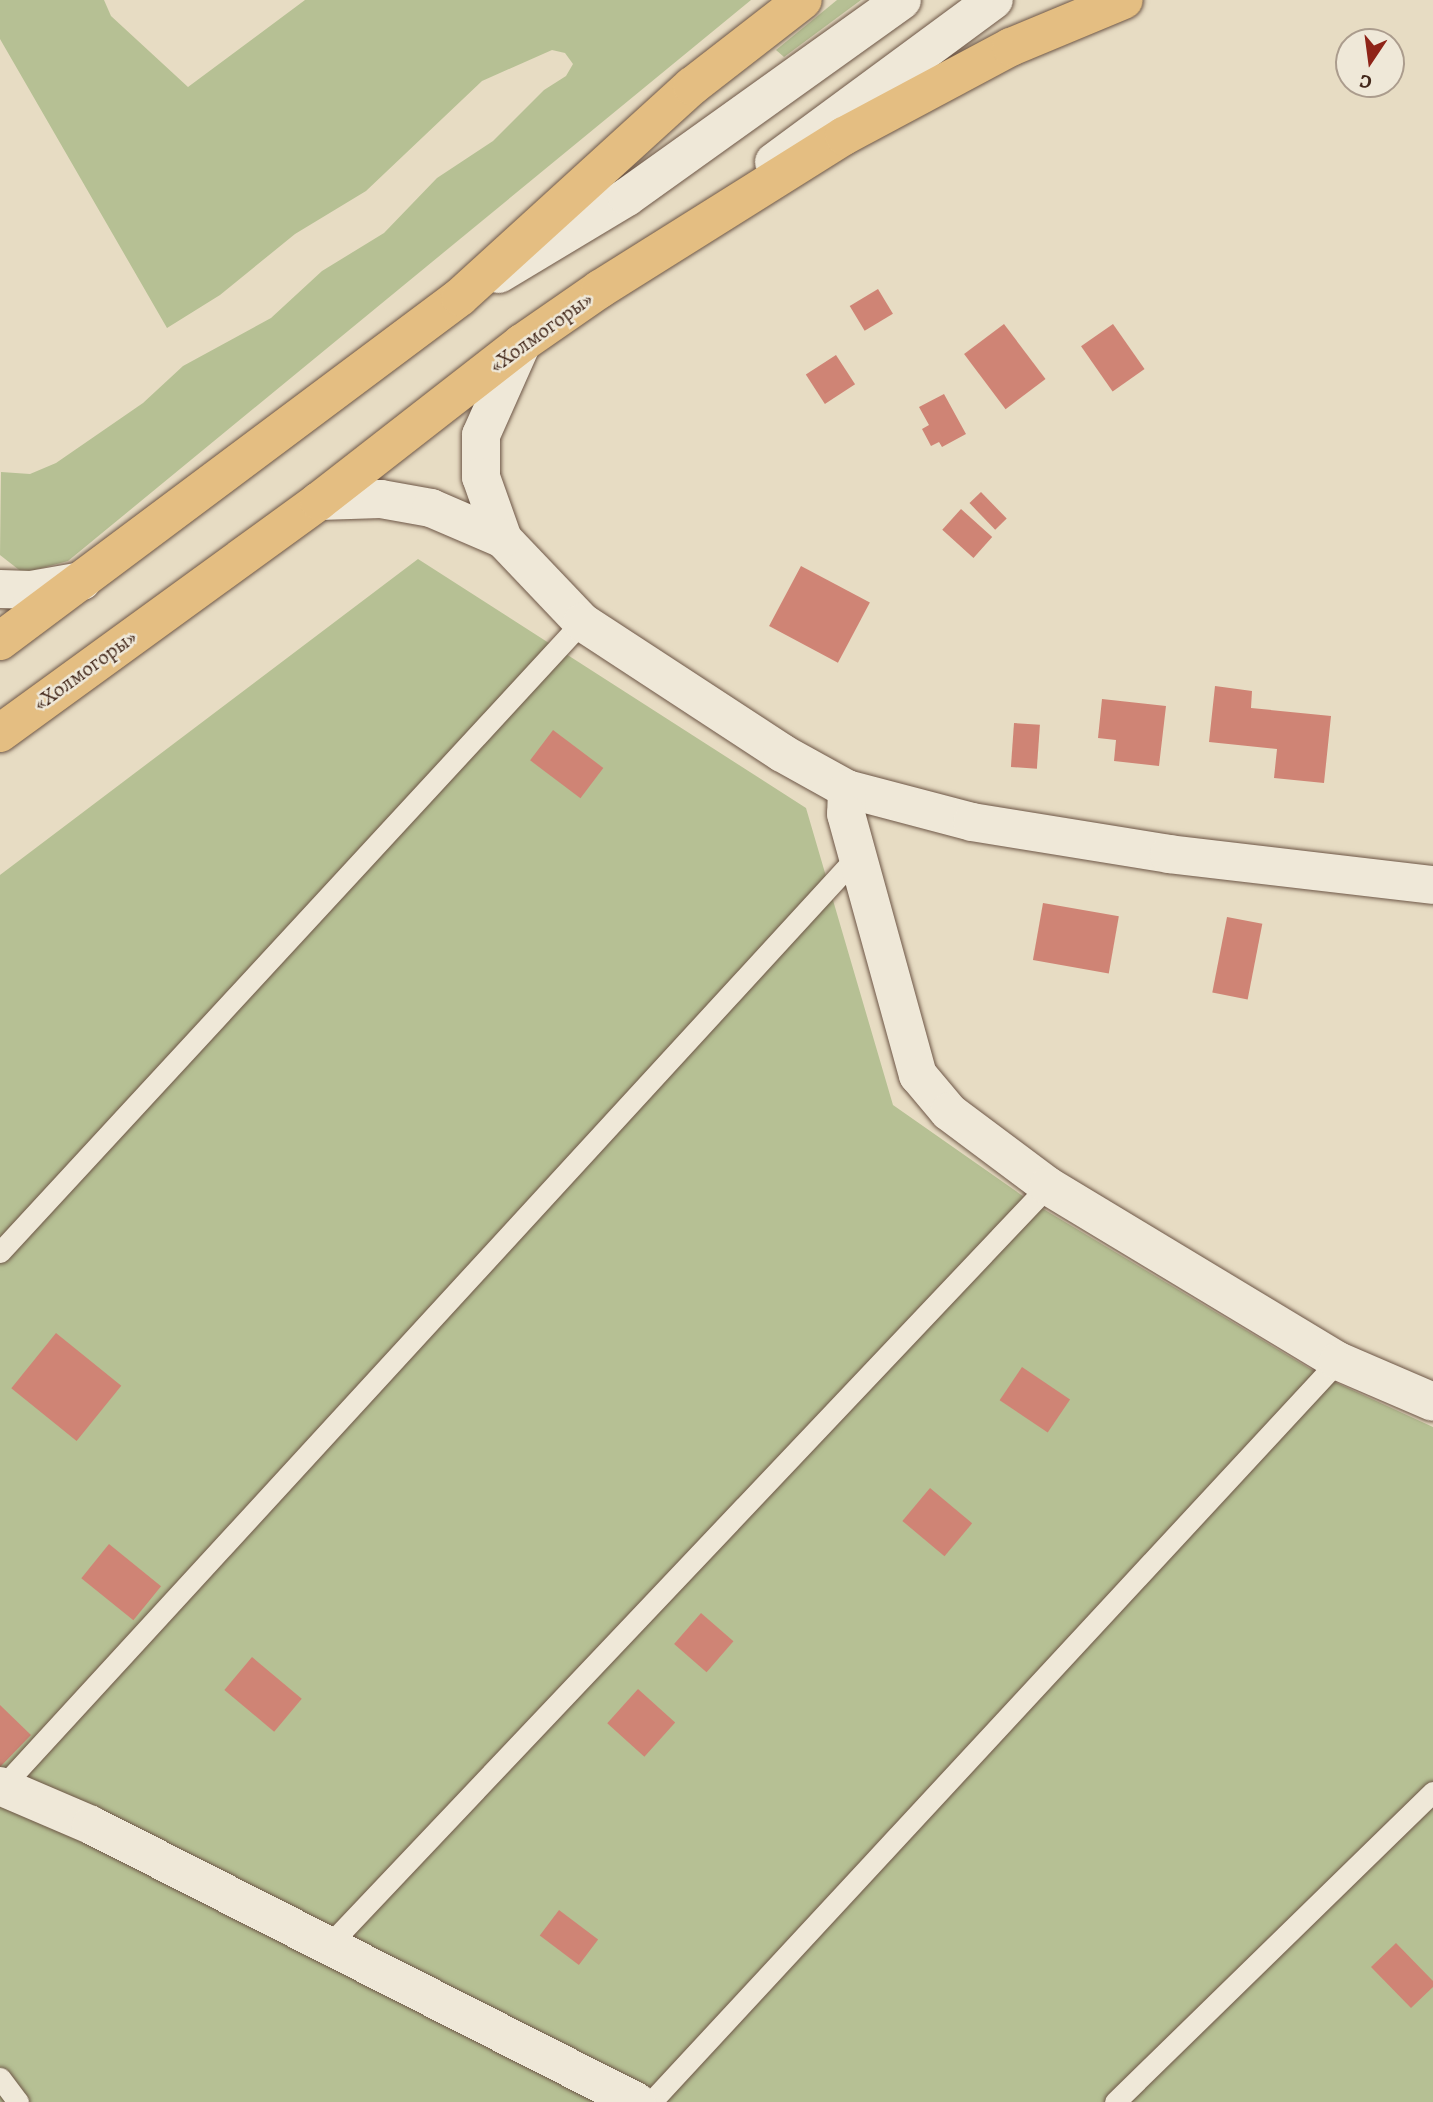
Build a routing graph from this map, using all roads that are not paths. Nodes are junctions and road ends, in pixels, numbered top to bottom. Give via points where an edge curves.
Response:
1 (803, 0) edge
2 (902, 0) edge
3 (994, 0) edge
4 (1124, 0) edge
5 (600, 289) junction
6 (460, 298) junction
7 (522, 343) junction
8 (319, 501) junction
9 (503, 538) junction
10 (82, 581) junction
11 (0, 589) edge
12 (582, 622) junction
13 (0, 641) edge
14 (0, 733) edge
15 (847, 789) junction
16 (860, 853) junction
17 (1433, 885) edge
18 (1048, 1186) junction
19 (0, 1252) edge
20 (1338, 1361) junction
21 (1433, 1402) edge
22 (1, 1787) edge
23 (1433, 1792) edge
24 (327, 1947) junction
25 (0, 2078) edge
26 (18, 2102) edge
27 (637, 2102) edge
28 (651, 2102) edge
29 (1115, 2102) edge

1 - 6 highway via 692,86
2 - 6 street via 627,197
3 - 5 street
4 - 5 highway, «Холмогоры» via 1010,47 844,136
5 - 7 highway, «Холмогоры»
6 - 10 highway
7 - 8 highway, «Холмогоры»
7 - 9 street via 481,435 481,477
8 - 9 street via 380,499 431,508
8 - 14 highway, «Холмогоры»
9 - 12 street
10 - 11 street via 31,590
10 - 13 highway
12 - 15 street via 782,753
12 - 19 lane
15 - 16 street via 846,814
15 - 17 street via 972,822 1169,853
16 - 18 street via 918,1075 949,1112
16 - 22 lane
18 - 20 street
18 - 24 lane
20 - 21 street
20 - 28 lane
22 - 24 street via 91,1825
23 - 29 lane
24 - 27 street
25 - 26 lane

